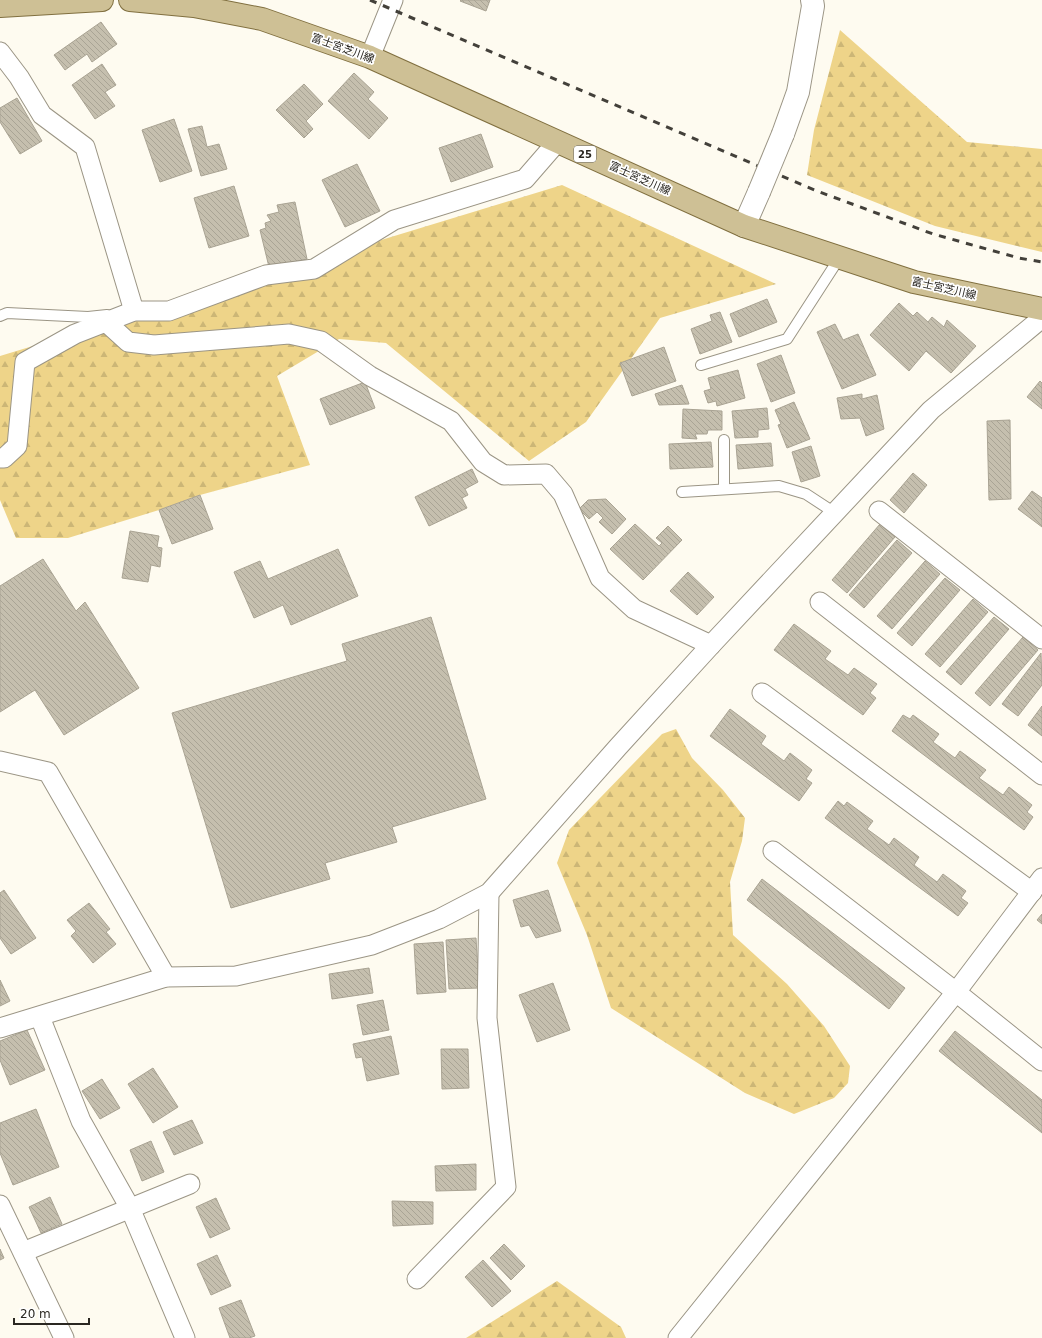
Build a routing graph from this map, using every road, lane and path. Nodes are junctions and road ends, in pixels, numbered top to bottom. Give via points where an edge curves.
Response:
1 (102, 0) edge
2 (130, 0) edge
3 (393, 0) edge
4 (812, 0) edge
5 (0, 6) edge
6 (0, 52) edge
7 (370, 57) junction
8 (558, 141) junction
9 (744, 226) junction
10 (840, 257) junction
11 (1042, 309) edge
12 (134, 311) junction
13 (0, 316) edge
14 (1042, 318) edge
15 (106, 322) junction
16 (701, 365) dead end
17 (724, 440) dead end
18 (0, 458) edge
19 (724, 489) junction
20 (682, 492) dead end
21 (879, 511) dead end
22 (835, 513) junction
23 (820, 602) dead end
24 (1042, 639) edge
25 (711, 645) junction
26 (762, 693) dead end
27 (0, 761) edge
28 (1042, 776) edge
29 (773, 852) dead end
30 (1037, 885) edge
31 (489, 893) junction
32 (166, 977) junction
33 (956, 992) junction
34 (40, 1017) junction
35 (0, 1028) edge
36 (1042, 1061) edge
37 (190, 1184) dead end
38 (0, 1205) edge
39 (130, 1208) junction
40 (23, 1252) junction
41 (417, 1279) dead end
42 (64, 1338) edge
43 (185, 1338) edge
44 (678, 1338) edge

1 - 5 main road
2 - 7 main road, 富士宮芝川線 / 25 via 194,6 262,19
3 - 7 street
4 - 9 street, bridge via 798,92
6 - 12 street via 42,115 85,147
7 - 8 main road, 富士宮芝川線 / 25
8 - 9 main road, 富士宮芝川線 / 25
8 - 12 street via 525,179 394,220 314,269 266,275 169,311
9 - 10 main road, 富士宮芝川線 / 25
10 - 11 main road, 富士宮芝川線 / 25 via 914,282
10 - 16 lane via 787,339
12 - 13 lane via 88,317 7,313
12 - 15 street
14 - 22 street via 931,410
15 - 18 street via 75,334 25,362 18,446 4,458
15 - 25 street via 128,342 154,345 289,334 321,341 370,376 451,421 483,462 504,475 546,474 563,494 600,578 634,609
17 - 19 lane
19 - 20 lane
19 - 22 lane via 778,486 806,494
21 - 24 street
22 - 25 street
23 - 28 street
25 - 31 street
26 - 30 street
27 - 32 street via 48,772
29 - 33 street
30 - 33 street
31 - 32 street via 439,919 372,945 236,976
31 - 41 street via 487,1018 506,1187
32 - 34 street
33 - 36 street
33 - 44 street
34 - 35 street
34 - 39 street via 81,1120
37 - 39 street
38 - 40 street
39 - 40 street
39 - 43 street
40 - 42 street

